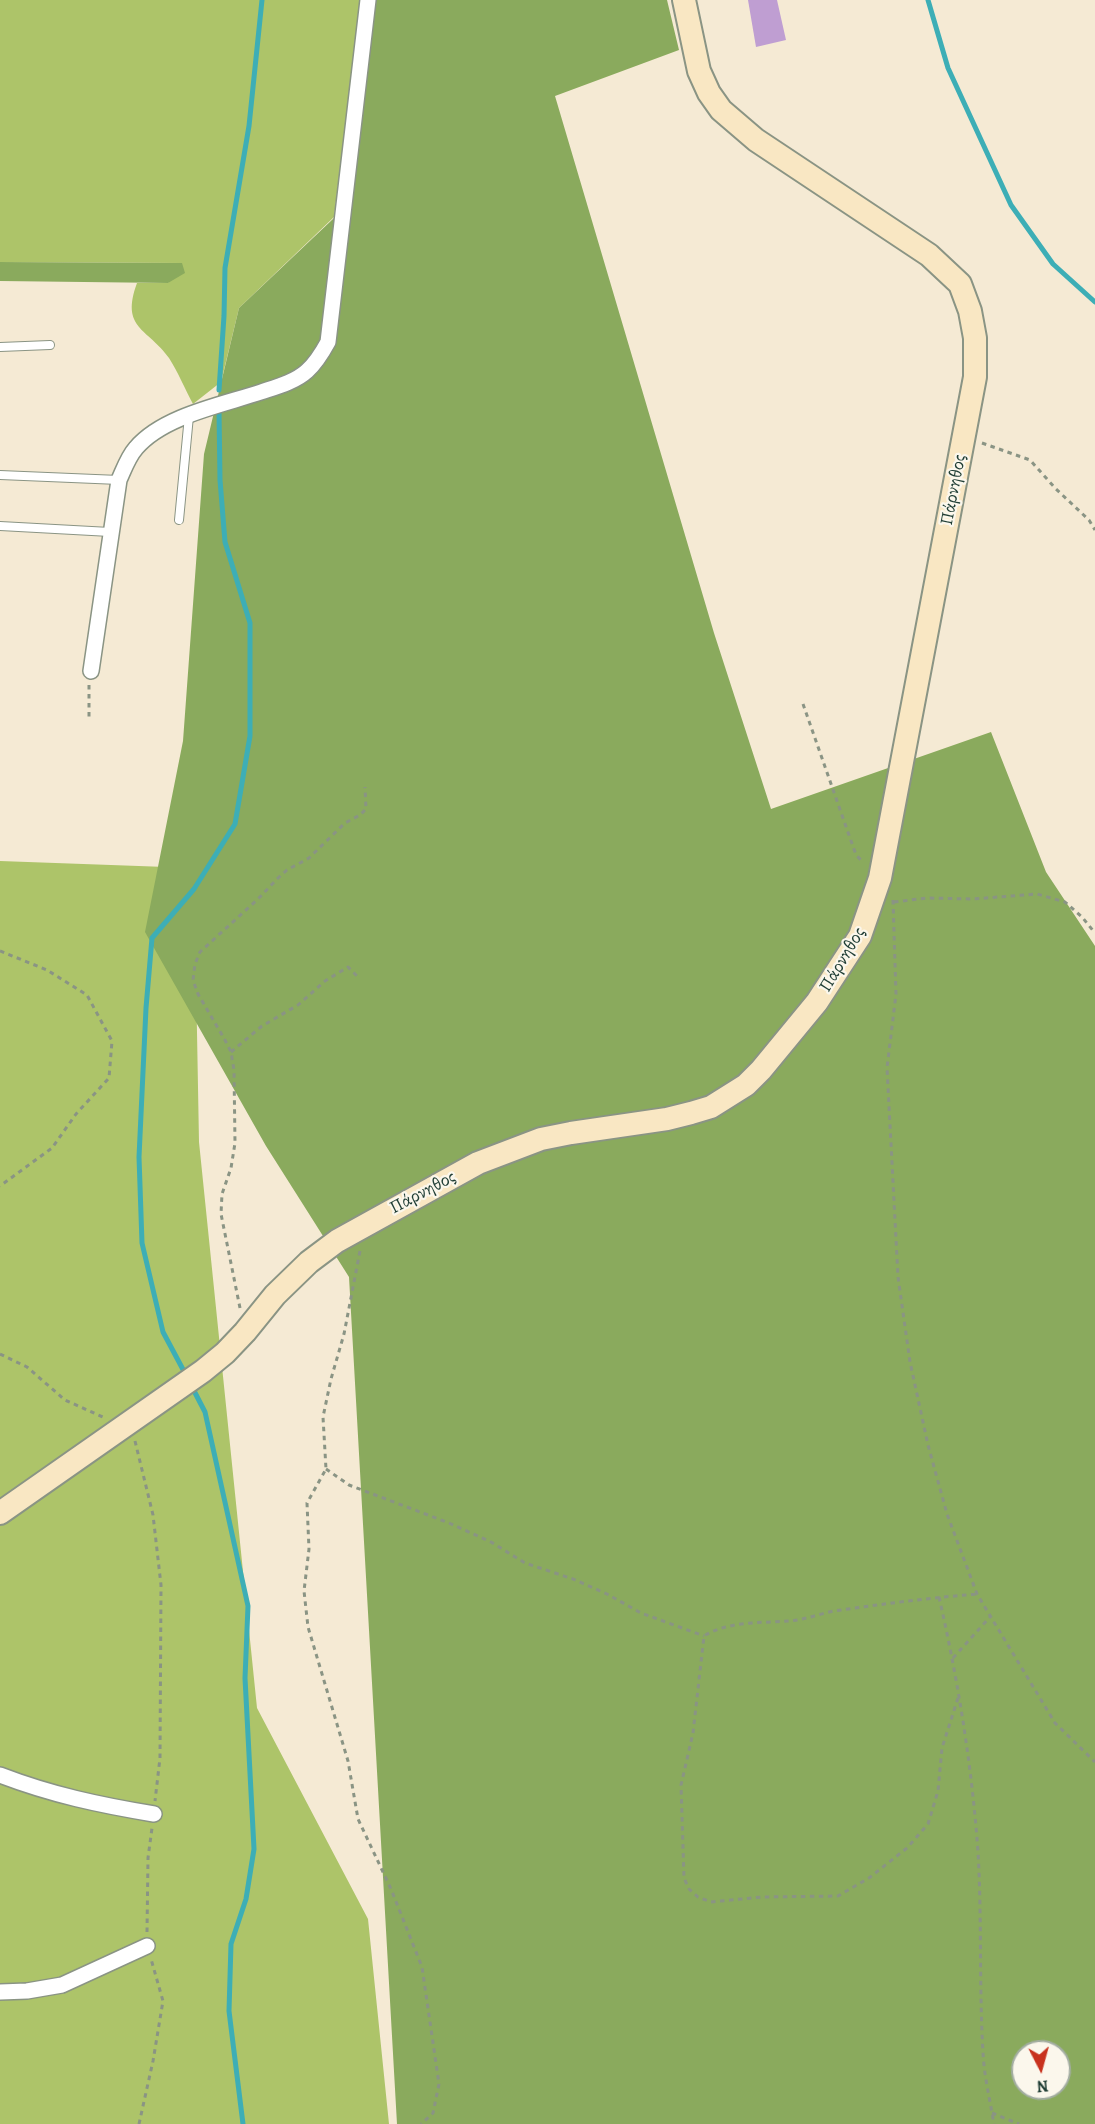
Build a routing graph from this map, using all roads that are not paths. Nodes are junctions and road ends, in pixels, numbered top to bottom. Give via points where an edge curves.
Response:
1 (368, 0) edge
2 (684, 0) edge
3 (50, 345) dead end
4 (0, 347) edge
5 (189, 416) junction
6 (0, 475) edge
7 (119, 480) junction
8 (179, 520) dead end
9 (0, 526) edge
10 (110, 532) junction
11 (91, 671) road end
12 (0, 1513) edge
13 (0, 1775) edge
14 (154, 1814) road end
15 (147, 1946) road end
16 (0, 1992) edge

1 - 5 street via 328,342 305,373 279,386
2 - 12 main road, Πάρνηθος via 699,71 721,110 756,140 929,255 960,284 970,311 975,377 965,435 880,878 861,936 817,1002 761,1070 729,1097 711,1107 667,1119 571,1132 515,1148 478,1163 366,1223 309,1262 274,1295 225,1353 203,1371
3 - 4 lane
5 - 7 street via 154,431 136,448
5 - 8 lane
6 - 7 lane
7 - 10 street
9 - 10 lane
10 - 11 street
13 - 14 street via 40,1790
15 - 16 street via 62,1985

